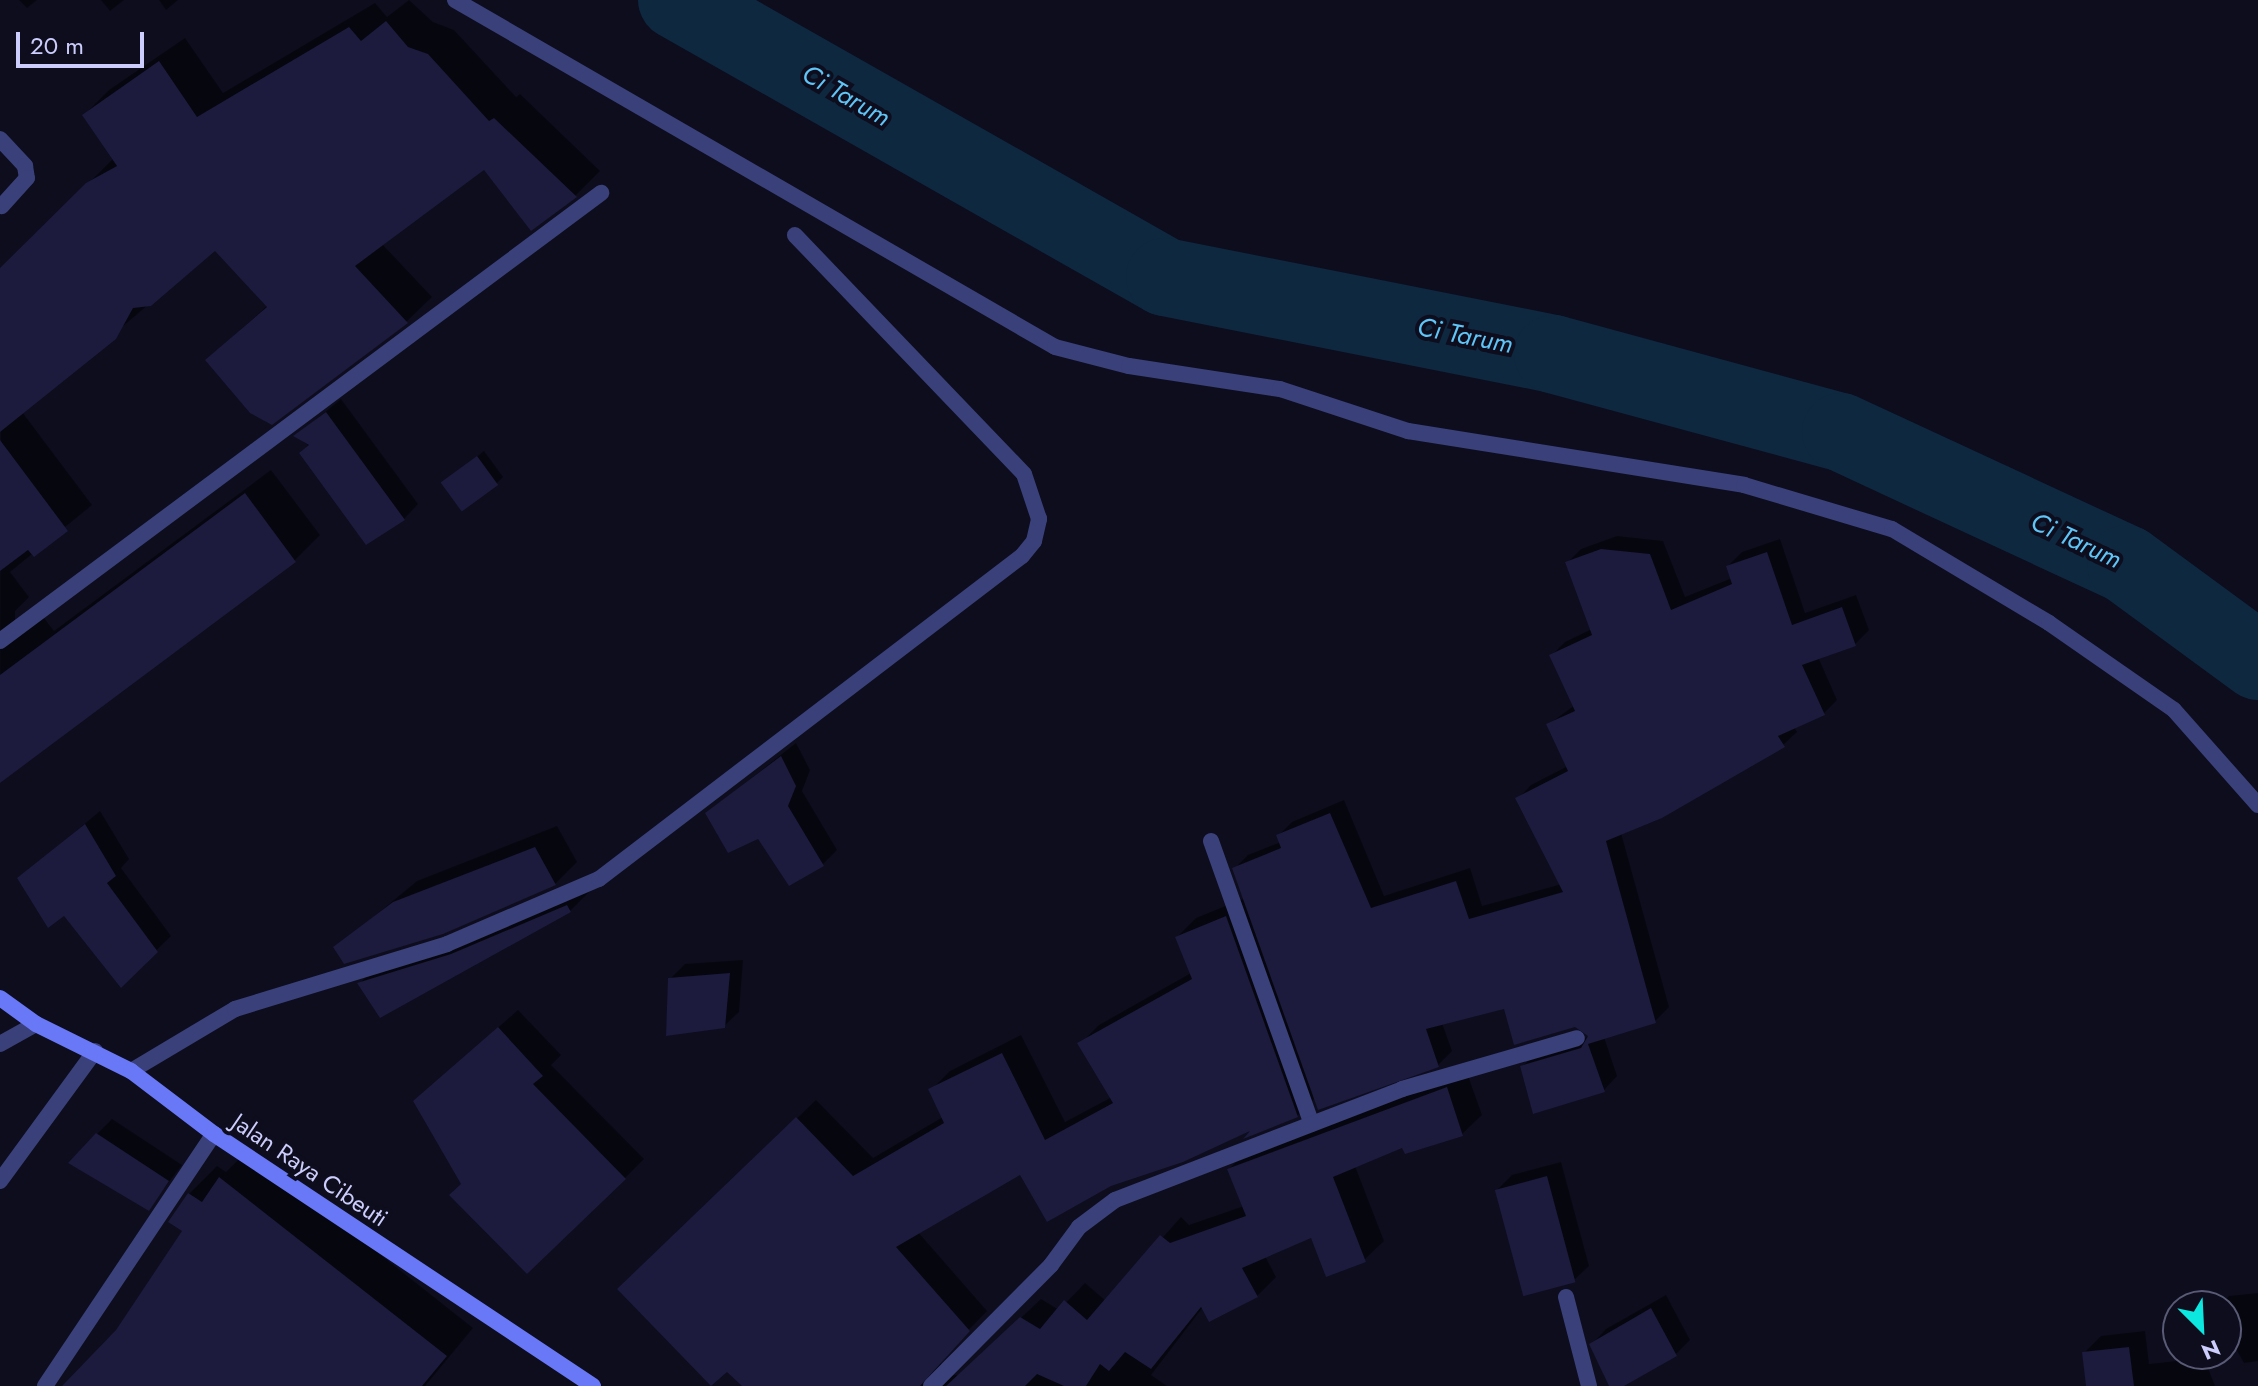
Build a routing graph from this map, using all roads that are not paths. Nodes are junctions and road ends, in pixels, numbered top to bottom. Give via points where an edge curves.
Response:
1 (455, 0) edge
2 (0, 139) edge
3 (601, 193) dead end
4 (2, 206) dead end
5 (795, 235) dead end
6 (0, 641) edge
7 (2258, 805) edge
8 (1211, 841) dead end
9 (0, 998) edge
10 (36, 1024) junction
11 (1577, 1038) dead end
12 (0, 1044) edge
13 (95, 1051) junction
14 (131, 1071) junction
15 (1312, 1124) junction
16 (214, 1134) junction
17 (0, 1181) edge
18 (1566, 1297) dead end
19 (45, 1386) edge
20 (593, 1386) edge
21 (931, 1386) edge
22 (1589, 1386) edge

1 - 7 street via 1055,347 1129,366 1280,389 1408,431 1744,485 1892,529 2049,623 2174,710
2 - 4 street via 25,166 27,178
3 - 6 street
5 - 14 street via 1024,474 1039,519 1034,541 1022,556 599,879 447,944 235,1009
8 - 15 street
9 - 10 main road, Jalan Raya Cibeuti
10 - 12 street
10 - 13 main road, Jalan Raya Cibeuti
11 - 15 street via 1402,1089
13 - 14 main road, Jalan Raya Cibeuti
13 - 17 street
14 - 16 main road, Jalan Raya Cibeuti
15 - 21 street via 1159,1181 1098,1211
16 - 19 street
16 - 20 main road, Jalan Raya Cibeuti
18 - 22 street

